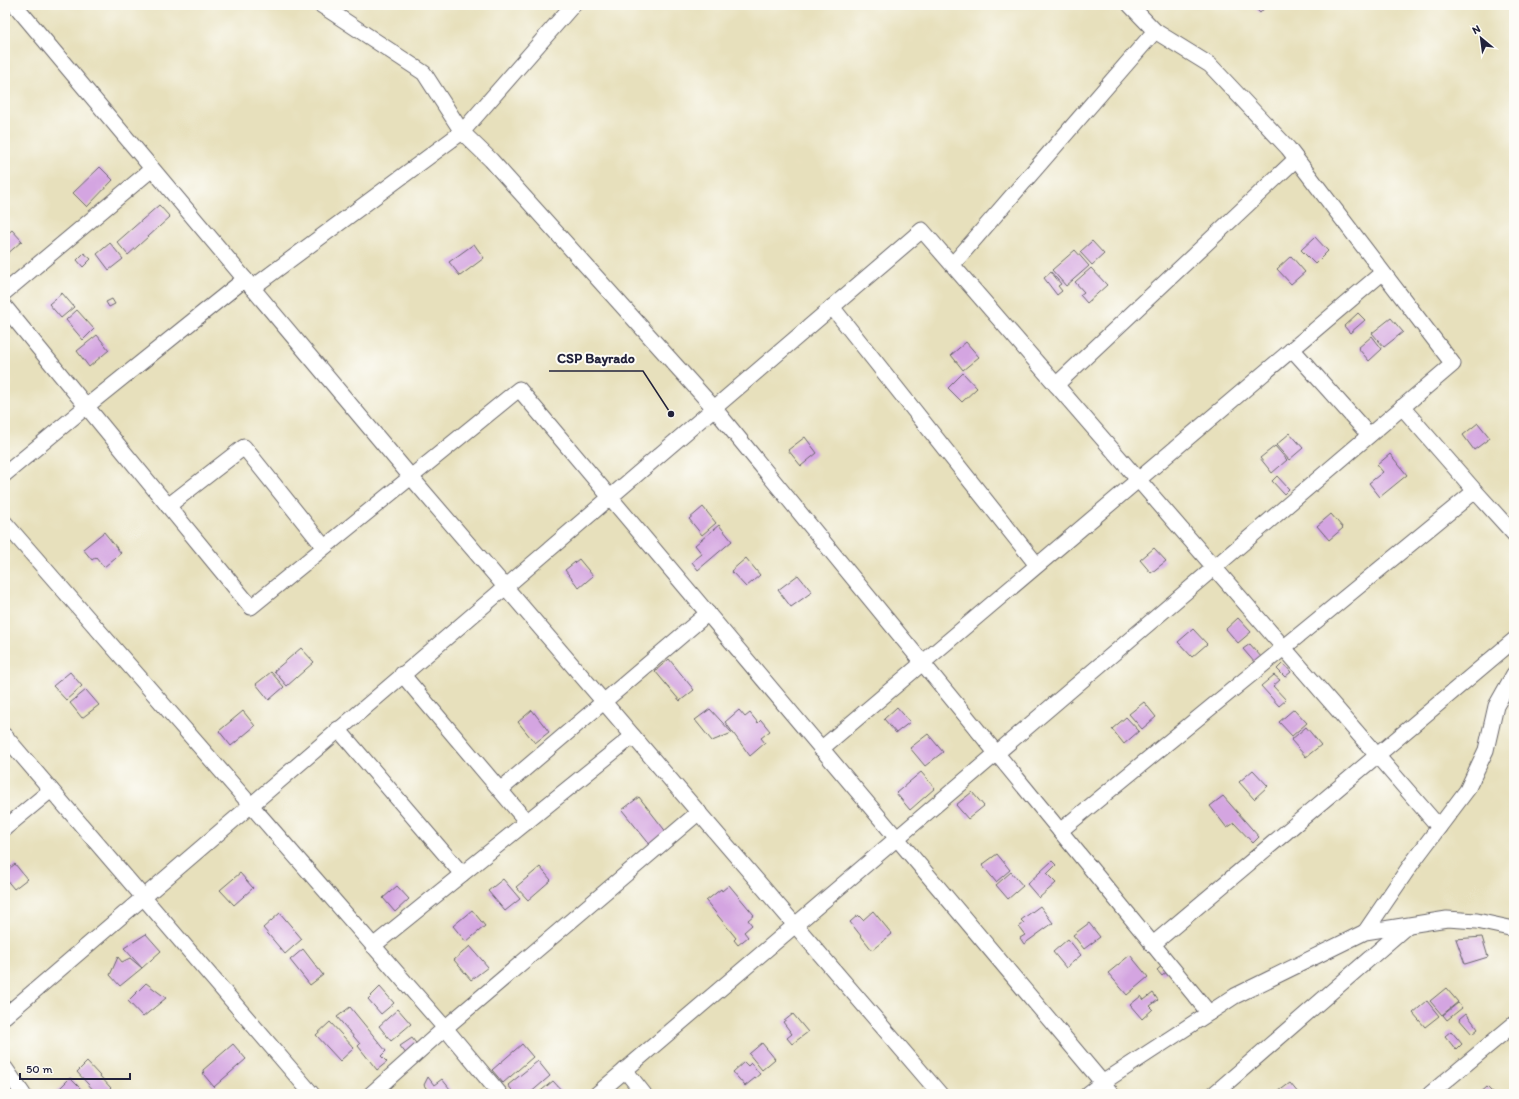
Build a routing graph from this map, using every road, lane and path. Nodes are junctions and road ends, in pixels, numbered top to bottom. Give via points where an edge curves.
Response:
1 (15, 5) edge
2 (321, 5) edge
3 (573, 5) edge
4 (1130, 5) edge
5 (1155, 31) junction
6 (462, 132) junction
7 (1296, 158) junction
8 (152, 169) junction
9 (952, 264) junction
10 (1382, 273) junction
11 (248, 284) junction
12 (5, 292) edge
13 (5, 307) edge
14 (832, 307) junction
15 (1292, 349) junction
16 (1056, 385) junction
17 (87, 406) junction
18 (1402, 407) junction
19 (714, 408) junction
20 (1368, 436) junction
21 (5, 474) edge
22 (411, 477) junction
23 (1138, 480) junction
24 (1475, 491) junction
25 (610, 497) junction
26 (168, 506) junction
27 (5, 523) edge
28 (1514, 534) edge
29 (324, 547) junction
30 (1037, 565) junction
31 (1214, 567) junction
32 (505, 587) junction
33 (708, 613) junction
34 (1514, 640) edge
35 (1284, 648) junction
36 (922, 663) junction
37 (402, 674) junction
38 (1514, 674) edge
39 (604, 702) junction
40 (338, 729) junction
41 (5, 736) edge
42 (633, 736) junction
43 (821, 749) junction
44 (996, 754) junction
45 (1377, 755) junction
46 (51, 790) junction
47 (500, 790) junction
48 (250, 805) junction
49 (699, 812) junction
50 (527, 822) junction
51 (1439, 827) junction
52 (5, 828) edge
53 (1060, 831) junction
54 (897, 838) junction
55 (462, 874) junction
56 (142, 896) junction
57 (795, 925) junction
58 (1407, 926) junction
59 (1514, 929) edge
60 (1365, 932) junction
61 (1152, 945) junction
62 (373, 946) junction
63 (1208, 1014) junction
64 (5, 1016) edge
65 (1514, 1024) edge
66 (445, 1028) junction
67 (5, 1068) edge
68 (625, 1070) junction
69 (1102, 1083) junction
70 (23, 1094) edge
71 (312, 1094) edge
72 (371, 1094) edge
73 (500, 1094) edge
74 (597, 1094) edge
75 (644, 1094) edge
76 (940, 1094) edge
77 (1088, 1094) edge
78 (1112, 1094) edge
79 (1214, 1094) edge
80 (1430, 1094) edge

1 - 8 street
2 - 6 street via 424,73
3 - 6 street
4 - 5 street
5 - 7 street via 1210,65
5 - 9 street
6 - 11 street
6 - 19 street via 491,160
7 - 10 street
7 - 16 street
8 - 11 street
8 - 12 street
9 - 14 street via 922,230
9 - 16 street
10 - 15 street
10 - 18 street via 1452,364
11 - 17 street
11 - 22 street
13 - 17 street
14 - 19 street
14 - 30 street
15 - 20 street
15 - 23 street
16 - 23 street
17 - 21 street
17 - 26 street
18 - 20 street
18 - 24 street
19 - 25 street
19 - 36 street
20 - 31 street
22 - 25 street via 519,389
22 - 29 street
22 - 32 street
23 - 30 street
23 - 31 street
24 - 28 street
24 - 35 street
25 - 32 street
25 - 33 street
26 - 29 street via 244,447
26 - 29 street via 251,607
27 - 48 street
30 - 36 street
31 - 35 street
31 - 44 street
32 - 37 street
32 - 39 street
33 - 39 street
33 - 43 street
34 - 45 street
35 - 45 street
35 - 53 street
36 - 43 street
36 - 44 street
37 - 40 street
37 - 47 street
38 - 51 street via 1496,706 1486,750 1467,790
39 - 42 street
39 - 47 street
40 - 48 street
40 - 55 street
41 - 46 street
42 - 49 street
42 - 50 street
43 - 54 street
44 - 53 street
44 - 54 street
45 - 51 street
45 - 61 street
46 - 52 street
46 - 56 street
47 - 50 street
48 - 56 street
48 - 62 street
49 - 57 street
49 - 66 street
50 - 55 street
51 - 60 street
53 - 61 street
54 - 57 street
54 - 69 street
55 - 62 street
56 - 64 street
56 - 71 street
57 - 68 street
57 - 76 street
58 - 59 street via 1447,919 1477,921
58 - 60 street
58 - 79 street
60 - 63 street via 1235,996
61 - 63 street
62 - 66 street
63 - 69 street
65 - 80 street
66 - 72 street
66 - 73 street
67 - 70 street
68 - 74 street
68 - 75 street
69 - 77 street
69 - 78 street

